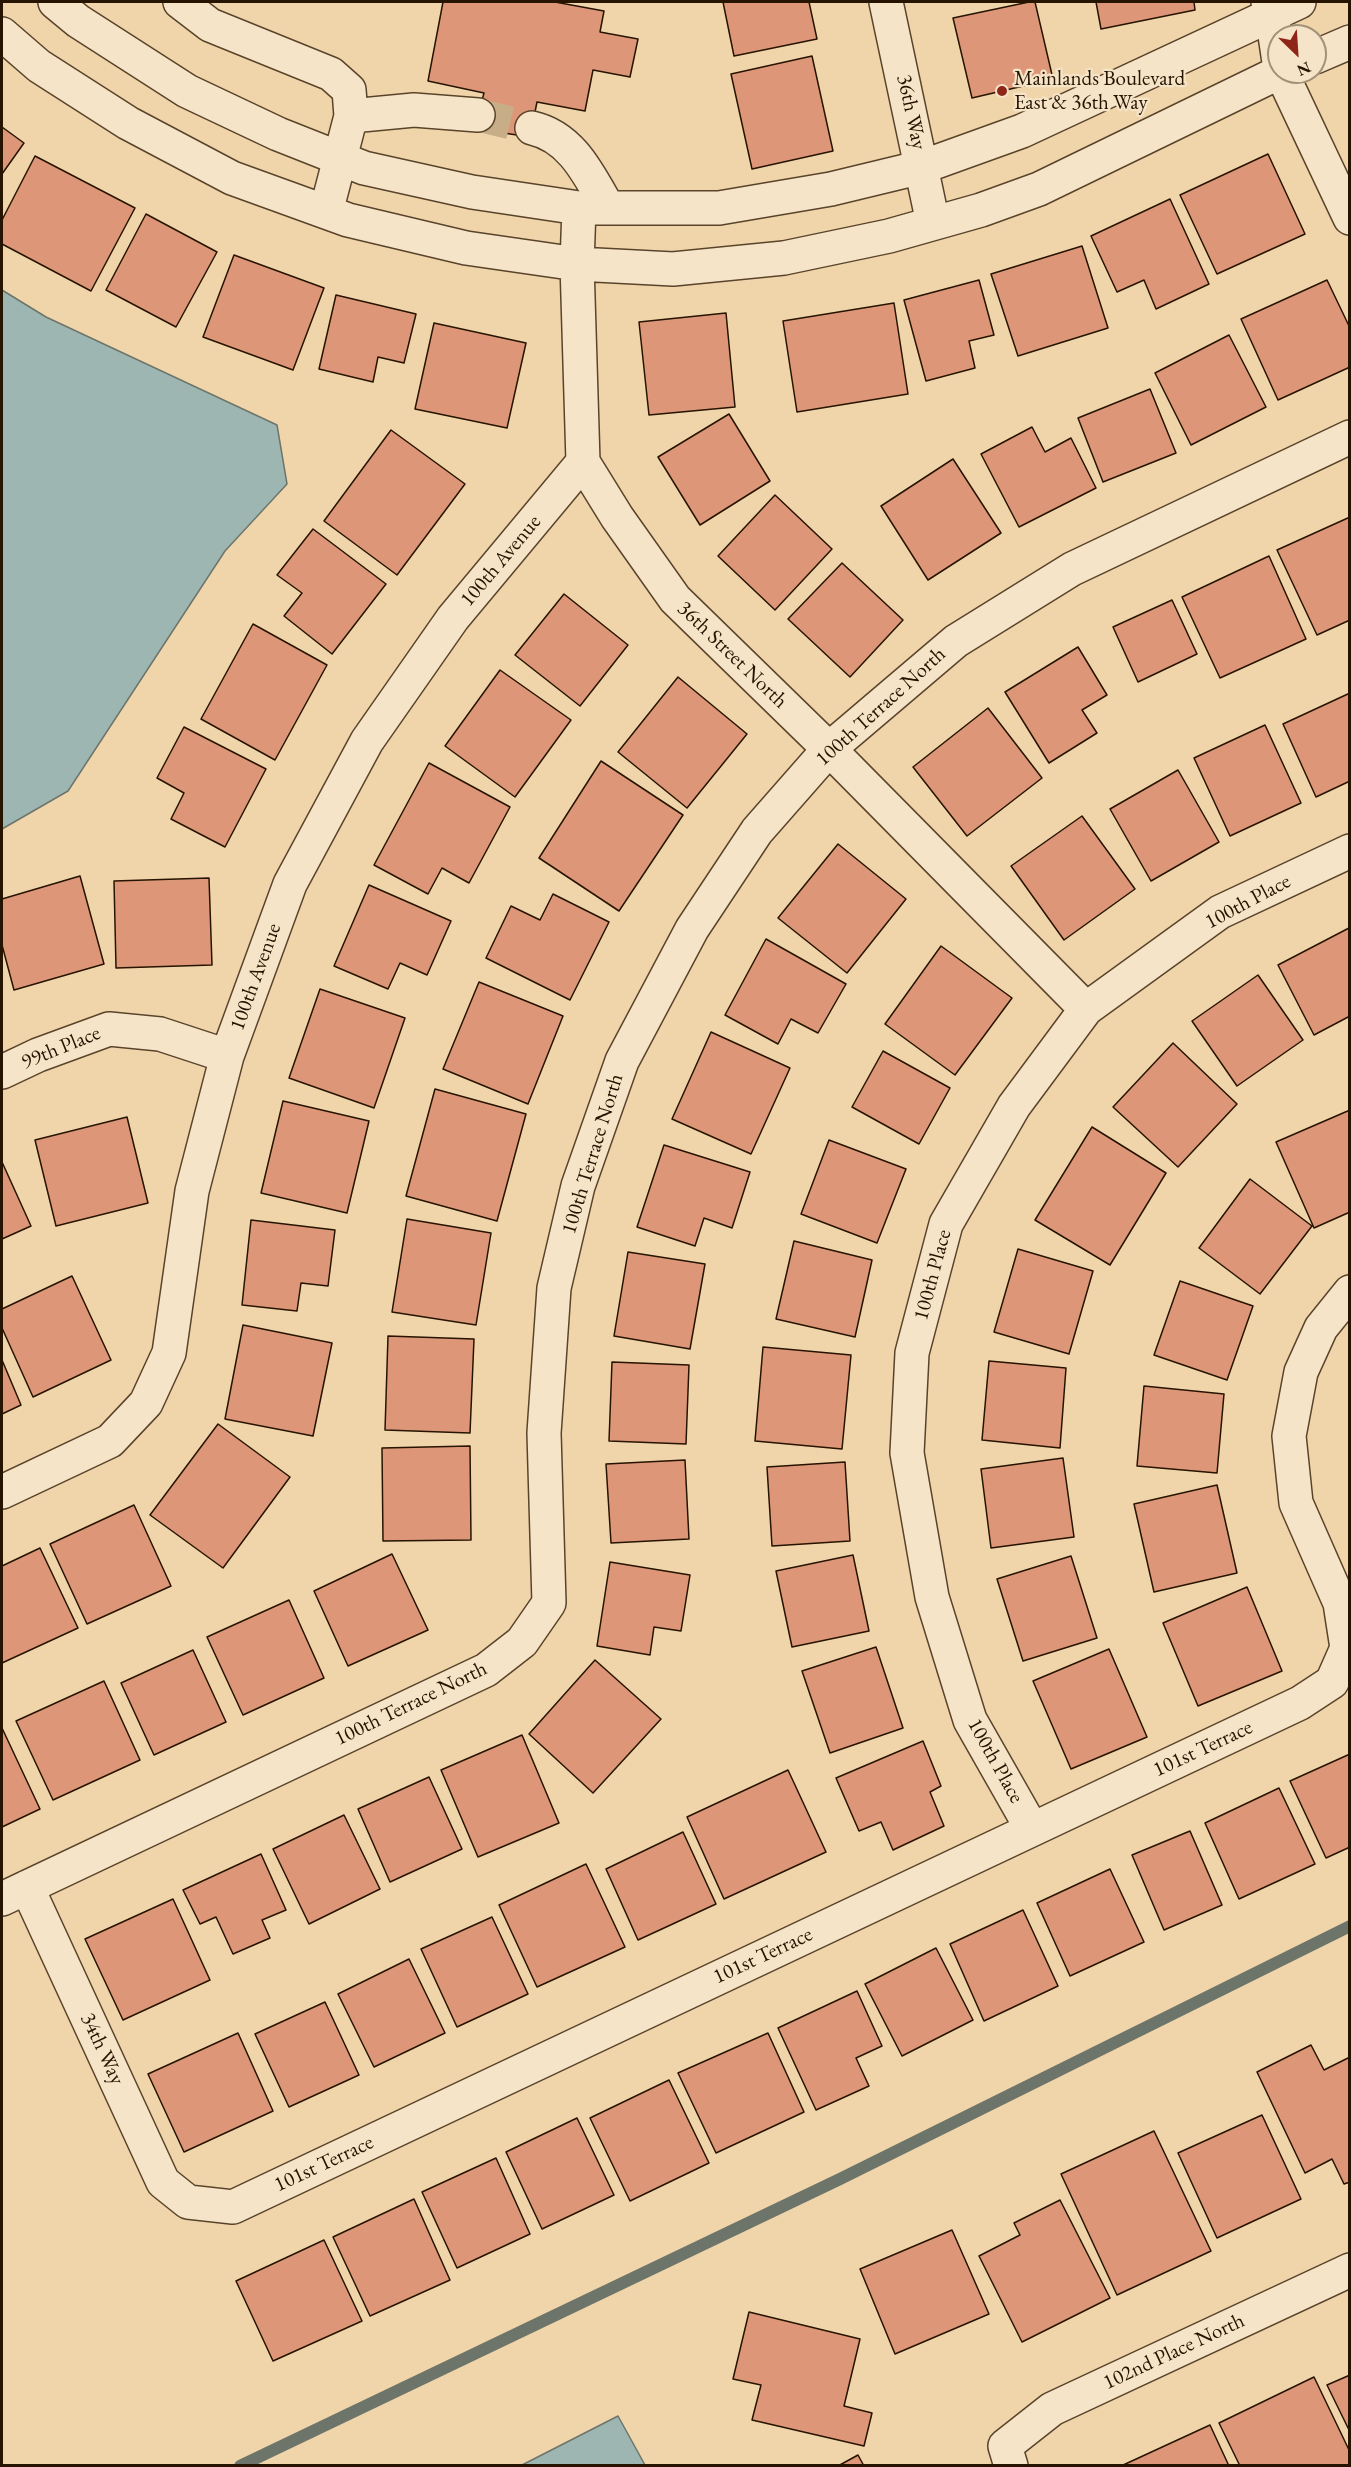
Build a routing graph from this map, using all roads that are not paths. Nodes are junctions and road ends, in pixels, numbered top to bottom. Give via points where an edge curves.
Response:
1 (55, 2) edge
2 (180, 2) edge
3 (886, 2) edge
4 (1280, 6) edge
5 (1280, 24) edge
6 (2, 34) edge
7 (1350, 42) edge
8 (1327, 52) edge
9 (1267, 78) edge
10 (1286, 84) edge
11 (478, 115) tunnel mouth
12 (351, 116) junction
13 (532, 128) tunnel mouth
14 (342, 160) junction
15 (922, 166) junction
16 (593, 208) junction
17 (326, 212) junction
18 (1350, 218) edge
19 (933, 224) junction
20 (577, 264) junction
21 (1350, 437) edge
22 (583, 462) junction
23 (829, 749) junction
24 (1350, 851) edge
25 (1086, 1009) junction
26 (227, 1056) junction
27 (2, 1072) edge
28 (1350, 1292) edge
29 (2, 1492) edge
30 (1032, 1829) junction
31 (14, 1893) edge
32 (188, 2202) joint
33 (1350, 2270) edge
34 (1008, 2456) edge

1 - 14 street via 187,91 278,135
2 - 12 street via 210,25 331,74 349,90
3 - 15 street, 36th Way
4 - 5 street
4 - 15 street via 1022,131
6 - 17 street via 39,66 128,123 232,178
7 - 8 street
9 - 19 street via 1039,189
10 - 18 street
11 - 12 street via 414,110
12 - 14 street
13 - 16 street via 548,132 578,157
14 - 16 street via 472,192
14 - 17 street
15 - 16 street via 831,189 719,208
15 - 19 street, 36th Way
16 - 20 street, 36th Street North
17 - 20 street via 466,248
19 - 20 street via 784,258 673,269
20 - 22 street, 36th Street North
21 - 23 street, 100th Terrace North via 1072,569 956,641
22 - 23 street, 36th Street North via 675,599
22 - 26 street, 100th Avenue via 453,618 367,741 290,884
23 - 25 street, 36th Street North
23 - 31 street, 100th Terrace North via 757,831 692,929 622,1061 578,1186 554,1288 544,1433 549,1603 522,1642 486,1670
24 - 25 street, 100th Place via 1220,912
25 - 30 street, 100th Place via 1014,1106 946,1224 912,1353 908,1453 932,1597 970,1720
26 - 27 street, 99th Place via 160,1034 109,1029
26 - 29 street, 100th Avenue via 192,1191 169,1353 146,1404 110,1441
28 - 30 street, 101st Terrace via 1321,1328 1301,1372 1289,1436 1296,1503 1340,1603 1347,1648 1332,1682 1300,1703
30 - 32 street, 101st Terrace via 233,2207
31 - 32 street, 34th Way via 163,2182
33 - 34 street, 102nd Place North via 1052,2409

